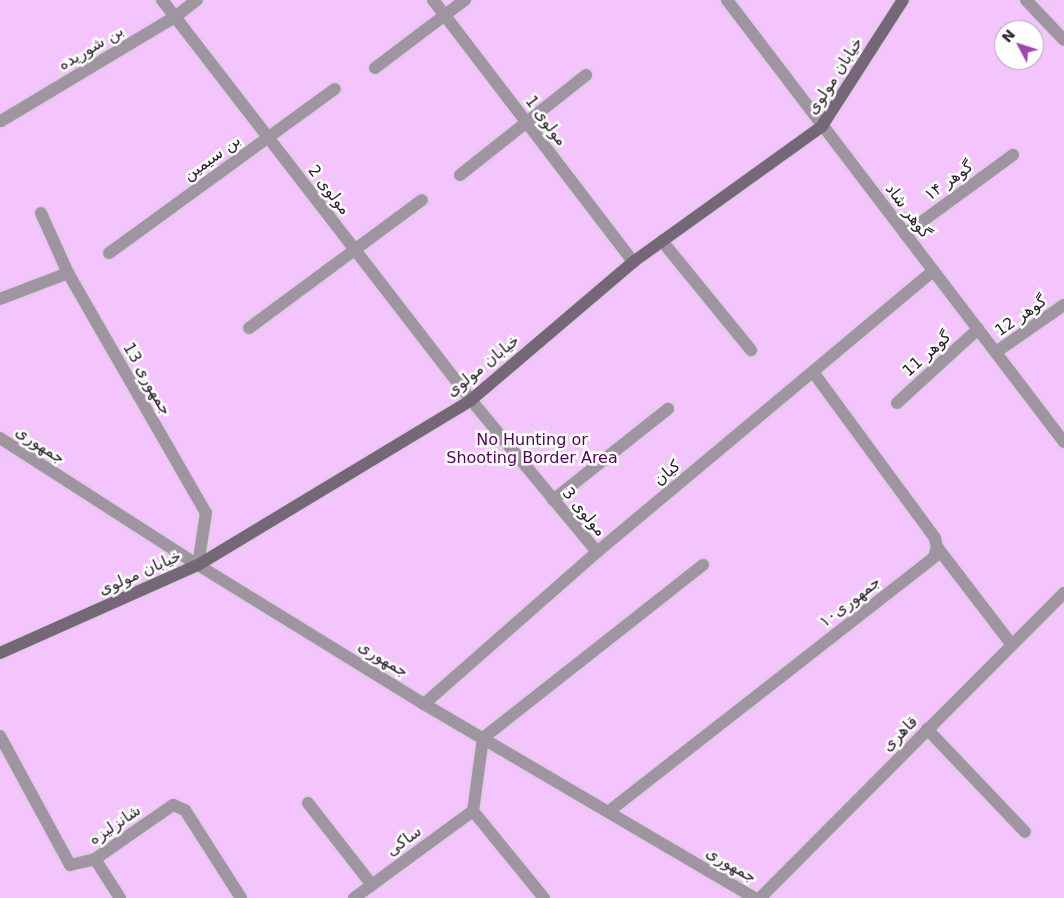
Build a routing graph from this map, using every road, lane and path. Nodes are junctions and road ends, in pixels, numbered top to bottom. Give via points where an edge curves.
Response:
1 (162, 0) edge
2 (197, 0) edge
3 (433, 0) edge
4 (465, 0) edge
5 (726, 0) edge
6 (903, 0) edge
7 (1026, 0) edge
8 (445, 16) junction
9 (175, 17) junction
10 (1064, 40) edge
11 (376, 68) dead end
12 (586, 75) dead end
13 (335, 89) dead end
14 (1, 121) edge
15 (526, 122) junction
16 (822, 126) junction
17 (268, 137) junction
18 (1013, 155) dead end
19 (460, 175) dead end
20 (422, 200) dead end
21 (41, 213) dead end
22 (904, 234) junction
23 (662, 241) junction
24 (355, 250) junction
25 (109, 252) dead end
26 (633, 262) junction
27 (933, 271) junction
28 (68, 273) junction
29 (0, 299) edge
30 (1064, 306) edge
31 (249, 328) dead end
32 (978, 329) junction
33 (752, 350) dead end
34 (996, 352) junction
35 (814, 373) junction
36 (471, 400) junction
37 (897, 403) dead end
38 (668, 409) dead end
39 (0, 438) edge
40 (1064, 442) edge
41 (553, 500) junction
42 (937, 547) junction
43 (596, 552) junction
44 (198, 565) junction
45 (704, 566) dead end
46 (1064, 593) edge
47 (1012, 645) junction
48 (0, 653) edge
49 (424, 704) junction
50 (927, 729) junction
51 (0, 736) edge
52 (484, 738) junction
53 (308, 803) dead end
54 (473, 811) junction
55 (608, 812) junction
56 (1024, 832) dead end
57 (95, 859) junction
58 (372, 885) junction
59 (120, 898) edge
60 (241, 898) edge
61 (354, 898) edge
62 (544, 898) edge
63 (755, 898) edge
64 (760, 898) edge

1 - 9 street, مولوی 2
2 - 9 street, بن شوریده
3 - 8 street, مولوی 1
4 - 8 street
5 - 16 street, گوهر شاد
6 - 16 main road, خیابان مولوی
7 - 10 street
8 - 11 street
8 - 15 street, مولوی 1
9 - 14 street, بن شوریده
9 - 17 street, مولوی 2
12 - 15 street
13 - 17 street, بن سیمین
15 - 19 street
15 - 26 street, مولوی 1
16 - 22 street, گوهر شاد
16 - 23 main road, خیابان مولوی
17 - 24 street, مولوی 2
17 - 25 street, بن سیمین
18 - 22 street, گوهر ۱۴
20 - 24 street
21 - 28 street, جمهوری 13
22 - 27 street, گوهر شاد
23 - 26 main road, خیابان مولوی
23 - 33 street
24 - 31 street
24 - 36 street, مولوی 2
26 - 36 main road, خیابان مولوی
27 - 32 street, گوهر شاد
27 - 35 street, کیان
28 - 29 street
28 - 44 street, جمهوری 13 via 206,514
30 - 34 street, گوهر 12
32 - 34 street, گوهر شاد
32 - 37 street, گوهر 11
34 - 40 street, گوهر شاد
35 - 42 street via 934,538
35 - 43 street, کیان
36 - 41 street, مولوی 3
36 - 44 main road, خیابان مولوی
38 - 41 street
39 - 44 street, جمهوری
41 - 43 street, مولوی 3
42 - 47 street
42 - 55 street, جمهوری۱۰ via 934,558
43 - 49 street, کیان
44 - 48 main road, خیابان مولوی
44 - 49 street, جمهوری
45 - 52 street
46 - 47 street, قاهری
47 - 50 street, قاهری
49 - 52 street, جمهوری
50 - 56 street
50 - 64 street, قاهری
51 - 57 street, شانزلیزه via 70,865
52 - 54 street
52 - 55 street, جمهوری
53 - 58 street
54 - 58 street, ساکی
54 - 62 street
55 - 63 street, جمهوری
57 - 59 street
57 - 60 street, شانزلیزه via 173,805 185,810
58 - 61 street, ساکی

